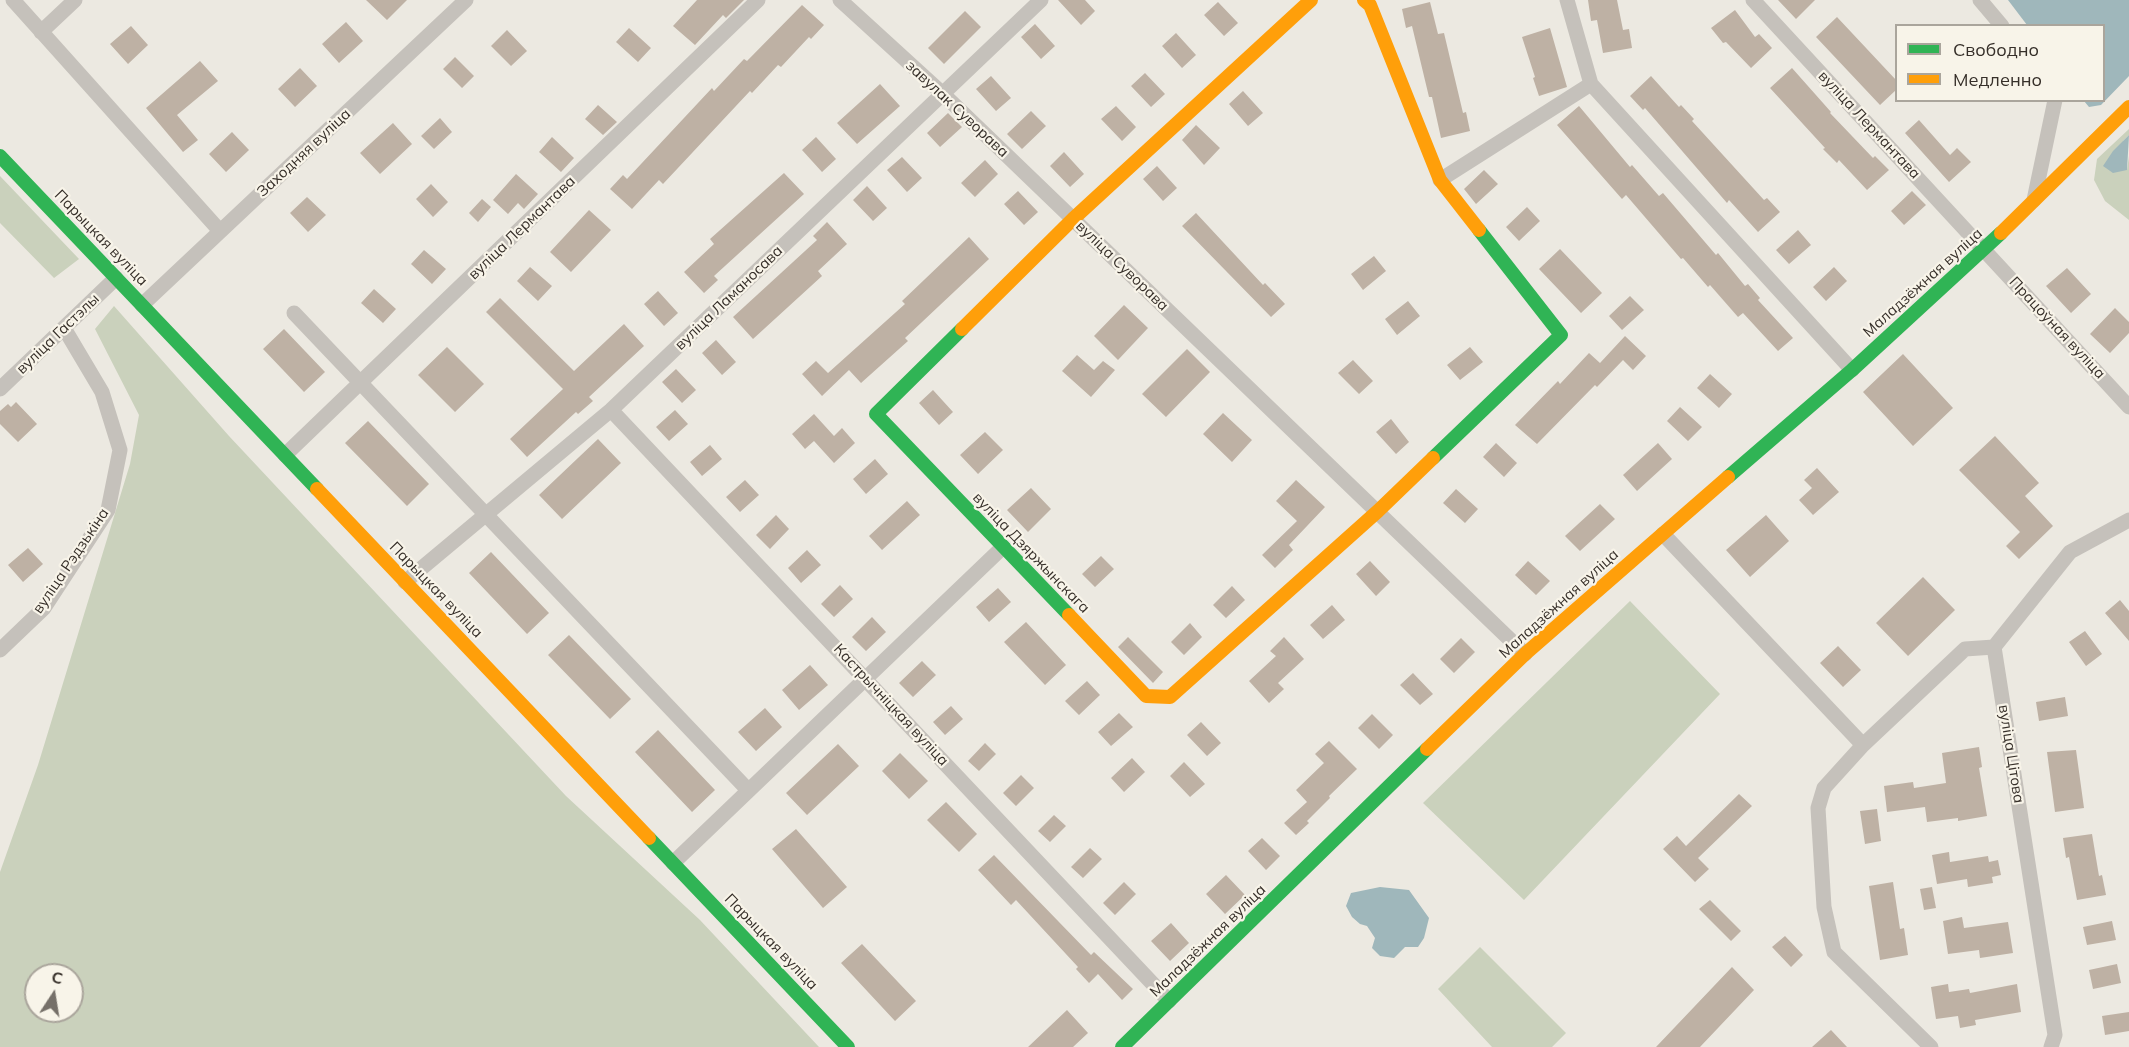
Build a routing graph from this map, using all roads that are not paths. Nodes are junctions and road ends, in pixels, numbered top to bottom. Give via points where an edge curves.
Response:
1 (13, 0) edge
2 (75, 0) edge
3 (466, 0) edge
4 (758, 0) edge
5 (840, 0) edge
6 (1041, 0) edge
7 (1311, 0) edge
8 (1364, 0) edge
9 (1567, 0) edge
10 (1753, 0) edge
11 (1980, 0) edge
12 (2000, 24) edge
13 (41, 32) junction
14 (1591, 84) junction
15 (943, 94) junction
16 (2055, 102) edge
17 (2129, 107) edge
18 (0, 156) edge
19 (1440, 180) junction
20 (2034, 203) junction
21 (1072, 219) junction
22 (220, 231) junction
23 (1984, 250) junction
24 (116, 278) junction
25 (142, 305) junction
26 (294, 312) dead end
27 (64, 328) junction
28 (1852, 370) junction
29 (361, 382) junction
30 (0, 389) edge
31 (2129, 407) edge
32 (611, 410) junction
33 (285, 455) junction
34 (1378, 511) junction
35 (486, 514) junction
36 (2129, 520) edge
37 (1663, 534) junction
38 (1003, 548) junction
39 (405, 582) junction
40 (1994, 647) junction
41 (0, 650) edge
42 (1525, 654) junction
43 (866, 678) junction
44 (1863, 746) junction
45 (748, 790) junction
46 (672, 863) junction
47 (1169, 1001) junction
48 (848, 1047) edge
49 (1122, 1047) edge
50 (1931, 1047) edge
51 (2051, 1047) edge

1 - 13 street
2 - 13 street
3 - 22 street, Заходняя вуліца
4 - 29 street, вуліца Лермантава
5 - 15 street, завулак Суворава
6 - 15 street, вуліца Ламаносава
7 - 21 street, вуліца Суворава
8 - 19 street via 1370,5
9 - 14 street
10 - 23 street, вуліца Лермантава
11 - 12 street
13 - 22 street
14 - 19 street
14 - 28 street
15 - 21 street, завулак Суворава
15 - 32 street, вуліца Ламаносава
16 - 20 street
17 - 20 street, Маладзёжная вуліца
18 - 24 street, Парыцкая вуліца
19 - 34 street via 1561,334
20 - 23 street, Маладзёжная вуліца
21 - 34 street, вуліца Суворава
21 - 38 street, вуліца Дзяржынскага via 876,414
22 - 25 street, Заходняя вуліца
23 - 28 street, Маладзёжная вуліца
23 - 31 street, Працоўная вуліца
24 - 25 street, Парыцкая вуліца
24 - 27 street, вуліца Гастэлы
25 - 33 street, Парыцкая вуліца
26 - 29 street
27 - 30 street, вуліца Гастэлы
27 - 41 street, вуліца Рэдзькіна via 102,392 120,450 108,510 44,608
28 - 37 street, Маладзёжная вуліца
29 - 33 street, вуліца Лермантава
29 - 35 street
32 - 35 street, вуліца Ламаносава
32 - 43 street, Кастрычніцкая вуліца
33 - 39 street, Парыцкая вуліца
34 - 38 street, вуліца Дзяржынскага via 1170,697 1146,696
34 - 42 street, вуліца Суворава
35 - 39 street, вуліца Ламаносава
35 - 45 street
36 - 40 street via 2070,552
37 - 42 street, Маладзёжная вуліца
37 - 44 street
38 - 43 street
39 - 46 street, Парыцкая вуліца
40 - 44 street via 1965,649
40 - 51 street, вуліца Цітова via 2055,1035
42 - 47 street, Маладзёжная вуліца
43 - 45 street
43 - 47 street, Кастрычніцкая вуліца
44 - 50 street via 1824,788 1818,808 1824,907 1834,952
45 - 46 street
46 - 48 street, Парыцкая вуліца
47 - 49 street, Маладзёжная вуліца

